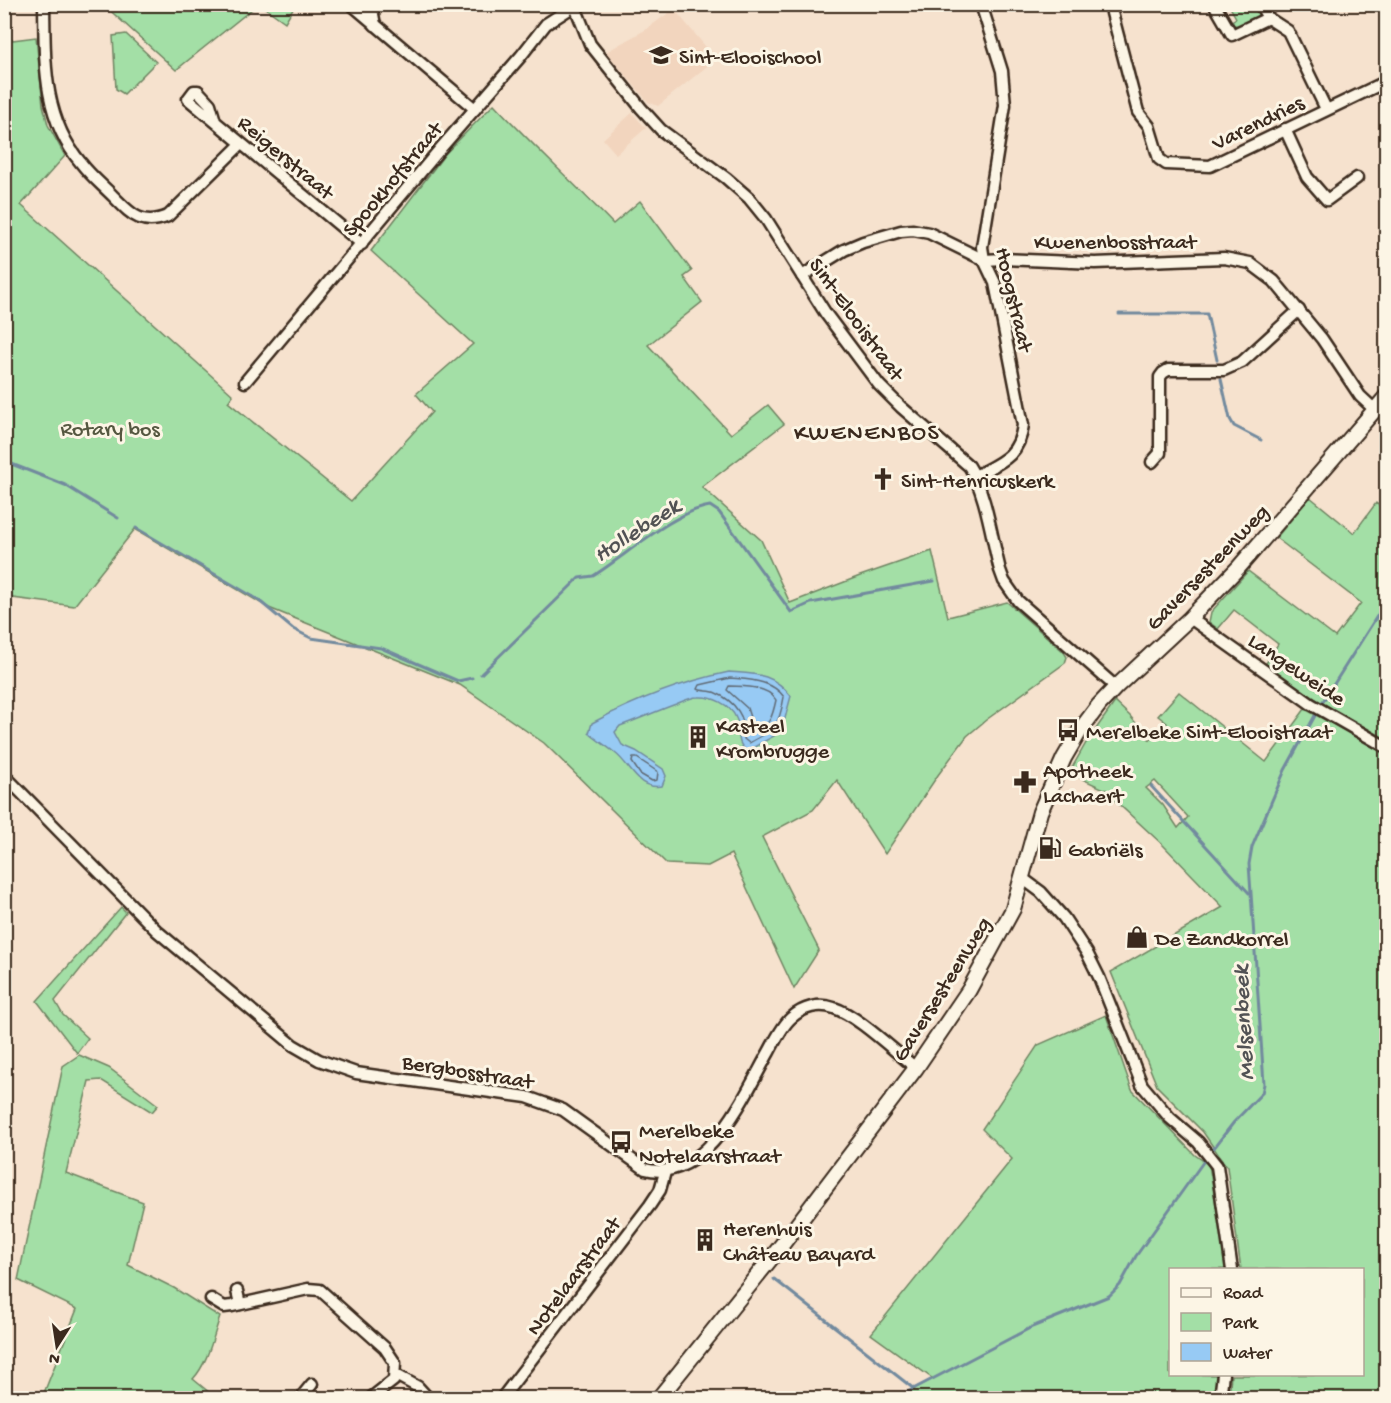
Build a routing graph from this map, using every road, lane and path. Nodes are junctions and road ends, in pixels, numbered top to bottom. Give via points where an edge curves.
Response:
1 (45, 4) edge
2 (351, 4) edge
3 (371, 4) edge
4 (981, 4) edge
5 (1112, 4) edge
6 (1214, 4) edge
7 (1260, 4) edge
8 (574, 5) edge
9 (1268, 18) junction
10 (375, 25) junction
11 (1386, 79) edge
12 (475, 109) junction
13 (1326, 109) junction
14 (215, 121) dead end
15 (1285, 129) junction
16 (241, 144) junction
17 (1357, 178) dead end
18 (362, 244) junction
19 (984, 260) junction
20 (802, 276) junction
21 (1299, 310) junction
22 (245, 382) dead end
23 (1386, 397) edge
24 (1375, 410) junction
25 (1152, 462) dead end
26 (975, 476) junction
27 (1190, 618) junction
28 (1116, 687) junction
29 (1386, 747) edge
30 (4, 775) edge
31 (1022, 878) junction
32 (915, 1068) junction
33 (665, 1172) junction
34 (1232, 1268) edge
35 (237, 1291) dead end
36 (211, 1299) dead end
37 (240, 1304) junction
38 (396, 1376) junction
39 (1223, 1376) edge
40 (312, 1384) dead end
41 (307, 1398) edge
42 (370, 1398) edge
43 (428, 1398) edge
44 (502, 1398) edge
45 (659, 1398) edge
46 (1220, 1398) edge

1 - 16 street via 46,78 58,126 80,162 132,215 156,221 168,216
2 - 10 street
3 - 10 street
4 - 19 street, Hoogstraat via 1002,71 1005,105 982,247
5 - 15 street, Varendries via 1138,112 1149,126 1159,159 1166,164 1210,166
6 - 9 street via 1232,35
7 - 9 street
8 - 12 street, Spookhofstraat via 546,24
8 - 20 street, Sint-Elooistraat via 590,44 640,108 661,130 749,198
9 - 13 street via 1288,31
10 - 12 street
11 - 13 street, Varendries
12 - 18 street, Spookhofstraat
13 - 15 street, Varendries
14 - 16 street, Reigerstraat
15 - 17 street via 1307,177 1328,200
16 - 18 street, Reigerstraat
18 - 22 street, Spookhofstraat
19 - 20 street, Kwenenbosstraat via 928,233 901,231 844,250
19 - 21 street, Kwenenbosstraat via 1237,260 1264,272
19 - 26 street, Hoogstraat via 995,283 1023,425 1013,453
20 - 26 street, Sint-Elooistraat via 879,385 959,456
21 - 24 street, Kwenenbosstraat via 1360,396
21 - 25 street via 1233,367 1163,373 1160,453
23 - 24 street, Gaversesteenweg
24 - 27 street, Gaversesteenweg
26 - 28 street, Sint-Elooistraat via 1004,581 1018,601
27 - 28 street, Gaversesteenweg
27 - 29 street, Langeweide via 1313,705
28 - 31 street, Gaversesteenweg via 1080,729 1064,758 1040,812
30 - 33 street, Bergbosstraat via 163,937 293,1045 319,1060 356,1073 527,1097 551,1104 636,1165
31 - 32 street, Gaversesteenweg via 1013,909 996,942 953,1015
31 - 34 street via 1064,918 1087,953 1142,1086 1213,1159 1219,1173
32 - 33 street via 847,1014 817,1005 804,1009 790,1018 726,1126 692,1161
32 - 45 street, Gaversesteenweg via 781,1246
33 - 44 street, Notelaarstraat via 650,1205
35 - 37 street
36 - 37 street via 224,1307
37 - 38 street via 308,1289 320,1290 385,1348 395,1363
38 - 42 street
38 - 43 street via 418,1387
39 - 46 street
40 - 41 street via 303,1395

